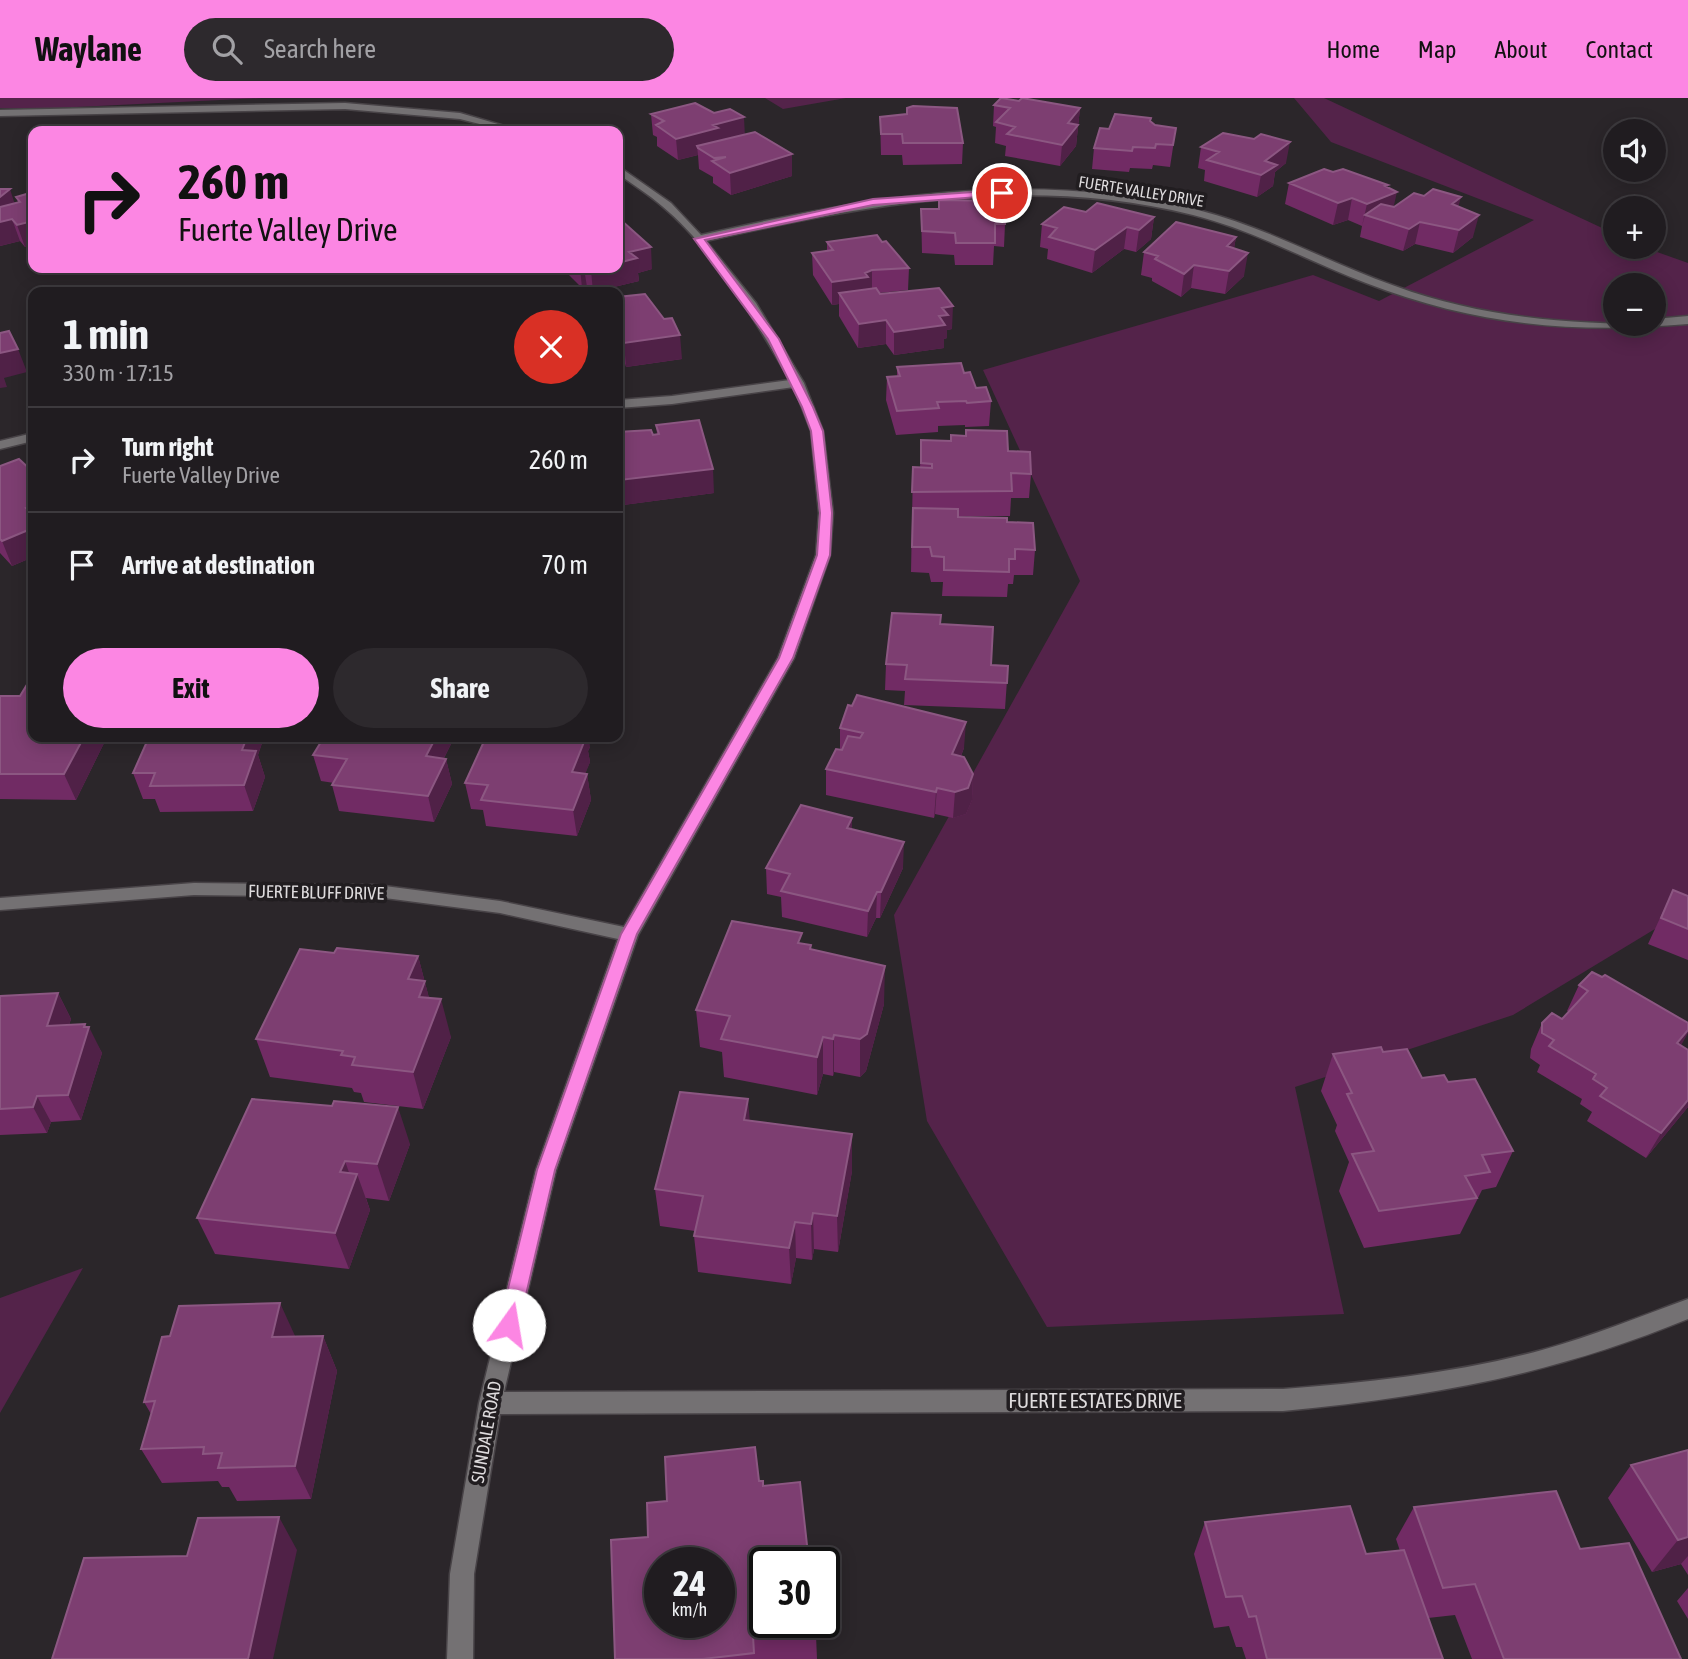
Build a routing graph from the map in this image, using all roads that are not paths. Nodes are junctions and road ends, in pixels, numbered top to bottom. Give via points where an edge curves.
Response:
1 (0, 113) edge
2 (498, 126) edge
3 (623, 173) edge
4 (699, 239) junction
5 (1688, 320) edge
6 (1666, 322) edge
7 (1603, 324) edge
8 (798, 383) junction
9 (623, 404) edge
10 (28, 438) edge
11 (0, 445) edge
12 (0, 904) edge
13 (629, 934) junction
14 (1688, 1309) edge
15 (490, 1403) junction
16 (460, 1659) edge

1 - 2 street via 345,106 460,116
3 - 4 street, SUNDALE ROAD via 667,205
4 - 7 street, FUERTE VALLEY DRIVE via 902,198 1002,193 1084,197 1197,213 1392,290 1454,309 1559,324
4 - 8 street, SUNDALE ROAD via 750,303
5 - 6 street, FUERTE VALLEY DRIVE
8 - 9 street
8 - 13 street, SUNDALE ROAD via 817,431 826,513 823,555 786,658
10 - 11 street
12 - 13 street, FUERTE BLUFF DRIVE via 194,889 377,891 500,907
13 - 15 street, SUNDALE ROAD via 546,1170
14 - 15 street, FUERTE ESTATES DRIVE via 1632,1334 1551,1359 1467,1380 1363,1394 1283,1400
15 - 16 street, SUNDALE ROAD via 462,1574

